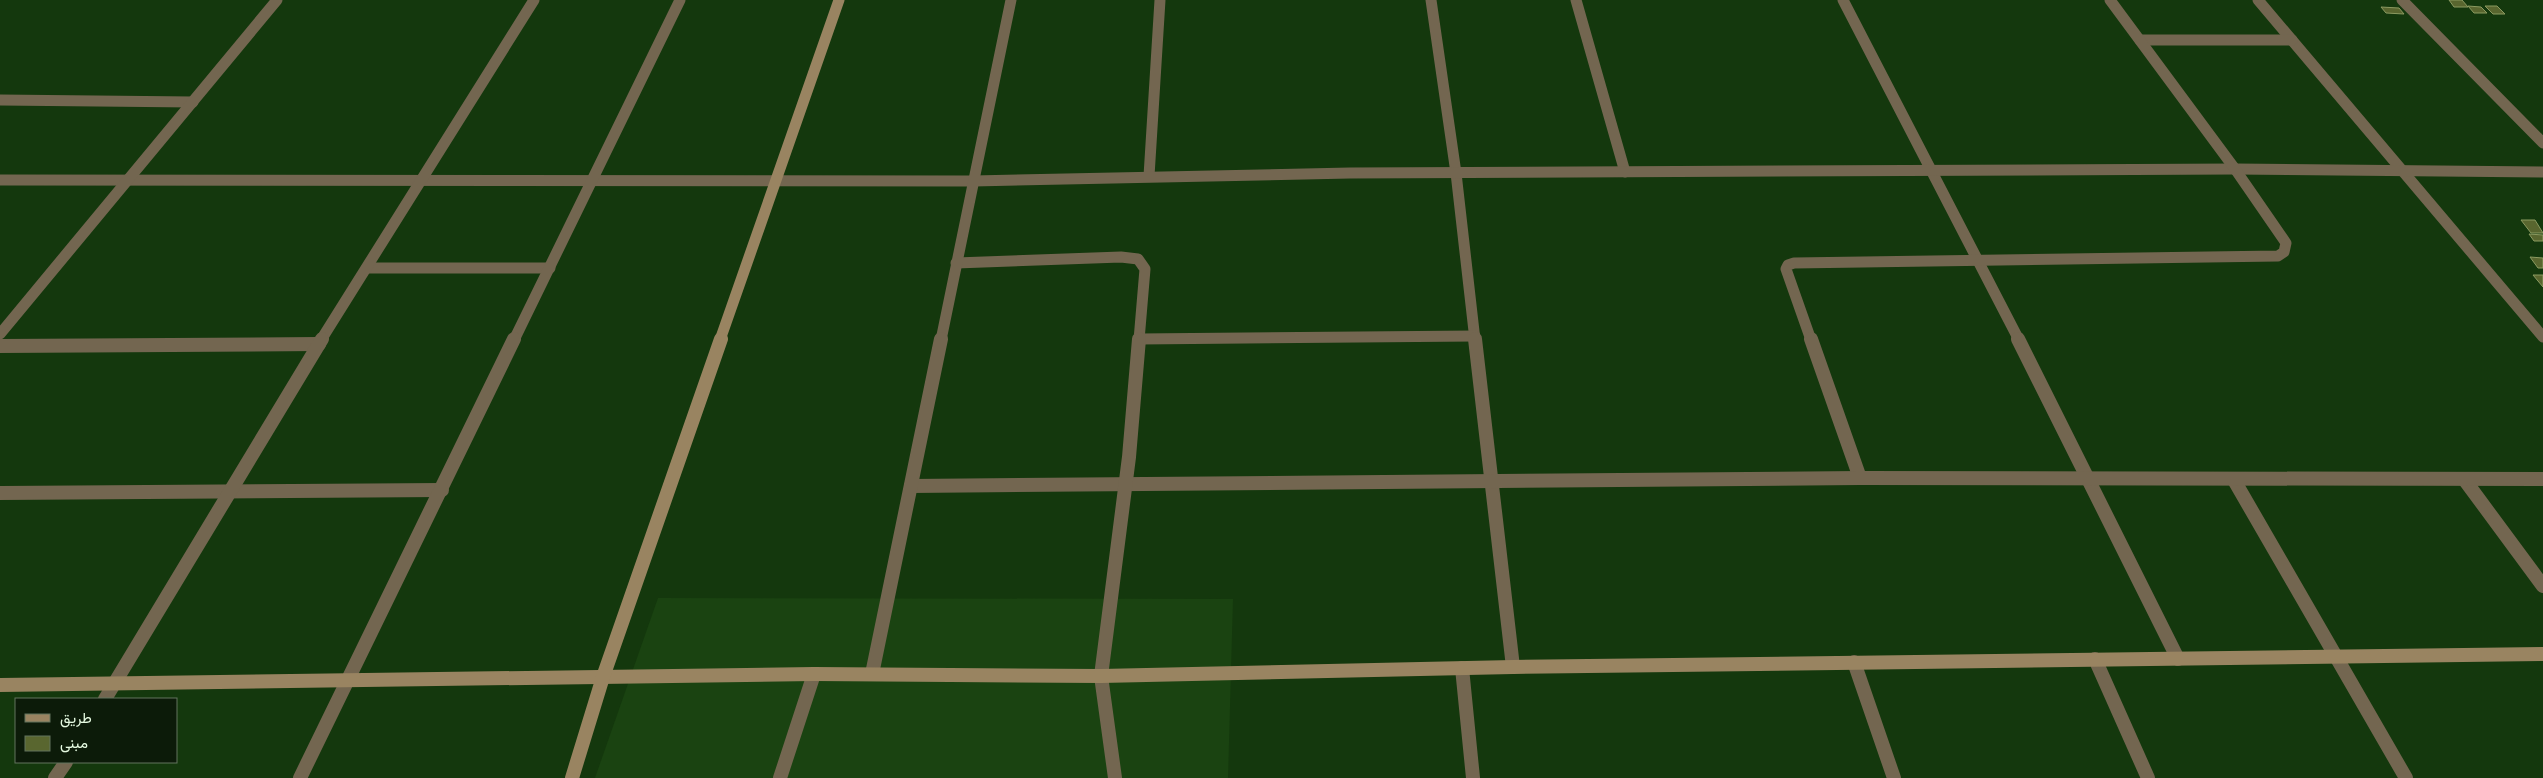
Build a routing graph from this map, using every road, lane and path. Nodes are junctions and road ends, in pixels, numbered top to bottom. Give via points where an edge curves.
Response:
1 (277, 0) edge
2 (534, 0) edge
3 (680, 0) edge
4 (839, 0) edge
5 (1011, 0) edge
6 (1160, 0) edge
7 (1431, 0) edge
8 (1576, 0) edge
9 (1843, 0) edge
10 (2110, 0) edge
11 (2258, 0) edge
12 (2402, 0) edge
13 (2140, 40) junction
14 (2292, 40) junction
15 (0, 100) edge
16 (193, 102) junction
17 (2543, 143) edge
18 (2235, 169) junction
19 (2401, 169) junction
20 (1932, 170) junction
21 (1625, 172) junction
22 (2543, 172) edge
23 (1456, 173) junction
24 (1149, 176) junction
25 (129, 179) junction
26 (0, 180) edge
27 (776, 180) junction
28 (973, 181) junction
29 (421, 182) junction
30 (591, 182) junction
31 (1980, 262) junction
32 (956, 263) junction
33 (367, 268) junction
34 (550, 268) junction
35 (0, 334) edge
36 (1475, 336) junction
37 (2543, 337) edge
38 (1139, 339) junction
39 (319, 344) junction
40 (0, 346) edge
41 (1860, 478) junction
42 (2090, 479) junction
43 (2464, 479) junction
44 (2543, 479) edge
45 (2234, 480) junction
46 (1491, 481) junction
47 (911, 486) junction
48 (1125, 486) junction
49 (231, 490) junction
50 (442, 490) junction
51 (0, 493) edge
52 (2543, 586) edge
53 (2543, 654) edge
54 (2336, 656) junction
55 (2095, 659) junction
56 (2178, 659) junction
57 (1854, 662) junction
58 (1513, 667) junction
59 (1462, 668) junction
60 (814, 674) junction
61 (872, 674) junction
62 (1101, 676) junction
63 (603, 677) junction
64 (348, 680) junction
65 (114, 684) junction
66 (0, 685) edge
67 (106, 698) edge
68 (65, 763) edge
69 (56, 778) edge
70 (300, 778) edge
71 (572, 778) edge
72 (780, 778) edge
73 (1115, 778) edge
74 (1473, 778) edge
75 (1894, 778) edge
76 (2148, 778) edge
77 (2406, 778) edge

1 - 16 street
2 - 29 street
3 - 30 street
4 - 27 street
5 - 28 street
6 - 24 street
7 - 23 street
8 - 21 street
9 - 20 street
10 - 13 street
11 - 14 street
12 - 17 street
13 - 14 street
13 - 18 street
14 - 19 street
15 - 16 street
16 - 25 street
18 - 19 street
18 - 20 street
18 - 31 street via 2286,244 2284,252 2278,256
19 - 22 street
19 - 37 street
20 - 21 street
20 - 31 street
21 - 23 street
23 - 24 street
23 - 36 street
24 - 28 street
25 - 26 street
25 - 29 street
25 - 35 street
27 - 28 street
27 - 30 street
27 - 63 street
28 - 32 street
29 - 30 street
29 - 33 street
30 - 34 street
31 - 41 street via 1788,265 1786,269
31 - 42 street via 2052,410
32 - 38 street via 1138,259 1145,269
32 - 47 street
33 - 34 street
33 - 39 street
34 - 50 street
36 - 38 street
36 - 46 street
38 - 48 street
39 - 40 street
39 - 49 street
41 - 42 street
41 - 46 street
42 - 45 street
42 - 56 street
43 - 44 street
43 - 45 street
43 - 52 street
45 - 54 street
46 - 48 street
46 - 58 street
47 - 48 street
47 - 61 street
48 - 62 street
49 - 50 street
49 - 51 street
49 - 65 street
50 - 64 street
53 - 54 street
54 - 56 street
54 - 77 street
55 - 56 street
55 - 57 street
55 - 76 street
57 - 58 street
57 - 75 street
58 - 59 street
59 - 62 street
59 - 74 street
60 - 61 street
60 - 63 street
60 - 72 street
61 - 62 street
62 - 73 street
63 - 64 street
63 - 71 street
64 - 65 street
64 - 70 street
65 - 66 street
65 - 67 street
68 - 69 street

